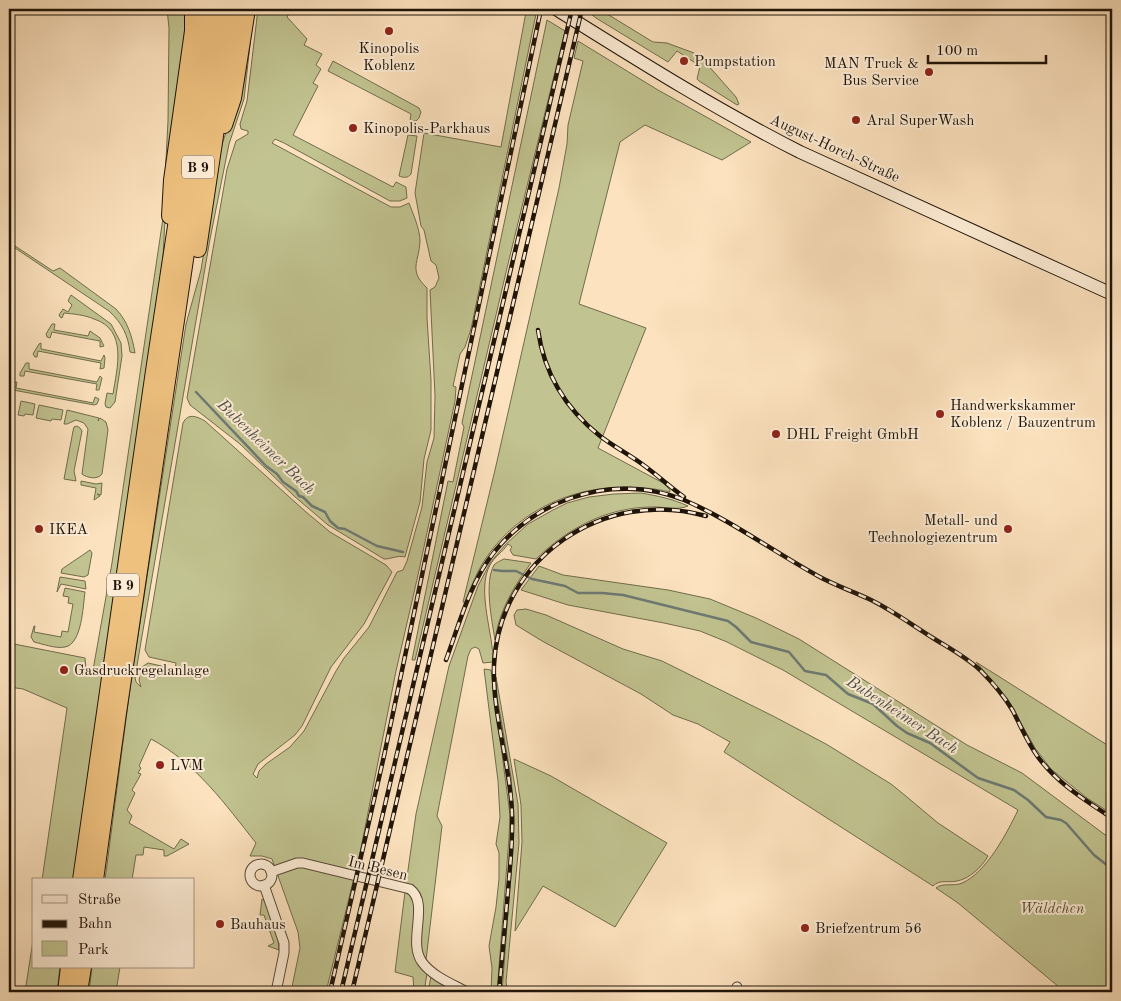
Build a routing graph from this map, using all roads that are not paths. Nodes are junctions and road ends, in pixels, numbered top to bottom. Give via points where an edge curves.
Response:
1 (193, 9) edge
2 (209, 9) edge
3 (222, 9) edge
4 (234, 9) edge
5 (247, 9) edge
6 (556, 9) edge
7 (212, 152) junction
8 (167, 291) junction
9 (1112, 294) edge
10 (175, 325) junction
11 (271, 872) junction
12 (81, 878) edge
13 (95, 878) edge
14 (264, 885) junction
15 (73, 970) edge
16 (61, 992) edge
17 (66, 992) edge
18 (79, 992) edge
19 (276, 992) edge
20 (467, 992) edge

1 - 8 highway via 193,31 171,192
2 - 8 highway, B 9
3 - 10 highway, B 9
4 - 7 highway
5 - 7 highway via 233,98
6 - 9 main road, August-Horch-Straße via 755,129
7 - 10 highway via 194,274
8 - 12 highway, B 9
10 - 13 highway, B 9
11 - 14 street via 270,880
11 - 14 street via 260,864 251,870 252,880 258,886
11 - 20 street, Im Besen via 306,863 410,889 418,903 416,944 419,956 430,970
14 - 19 street via 285,948
15 - 16 highway
15 - 17 highway
15 - 18 highway

